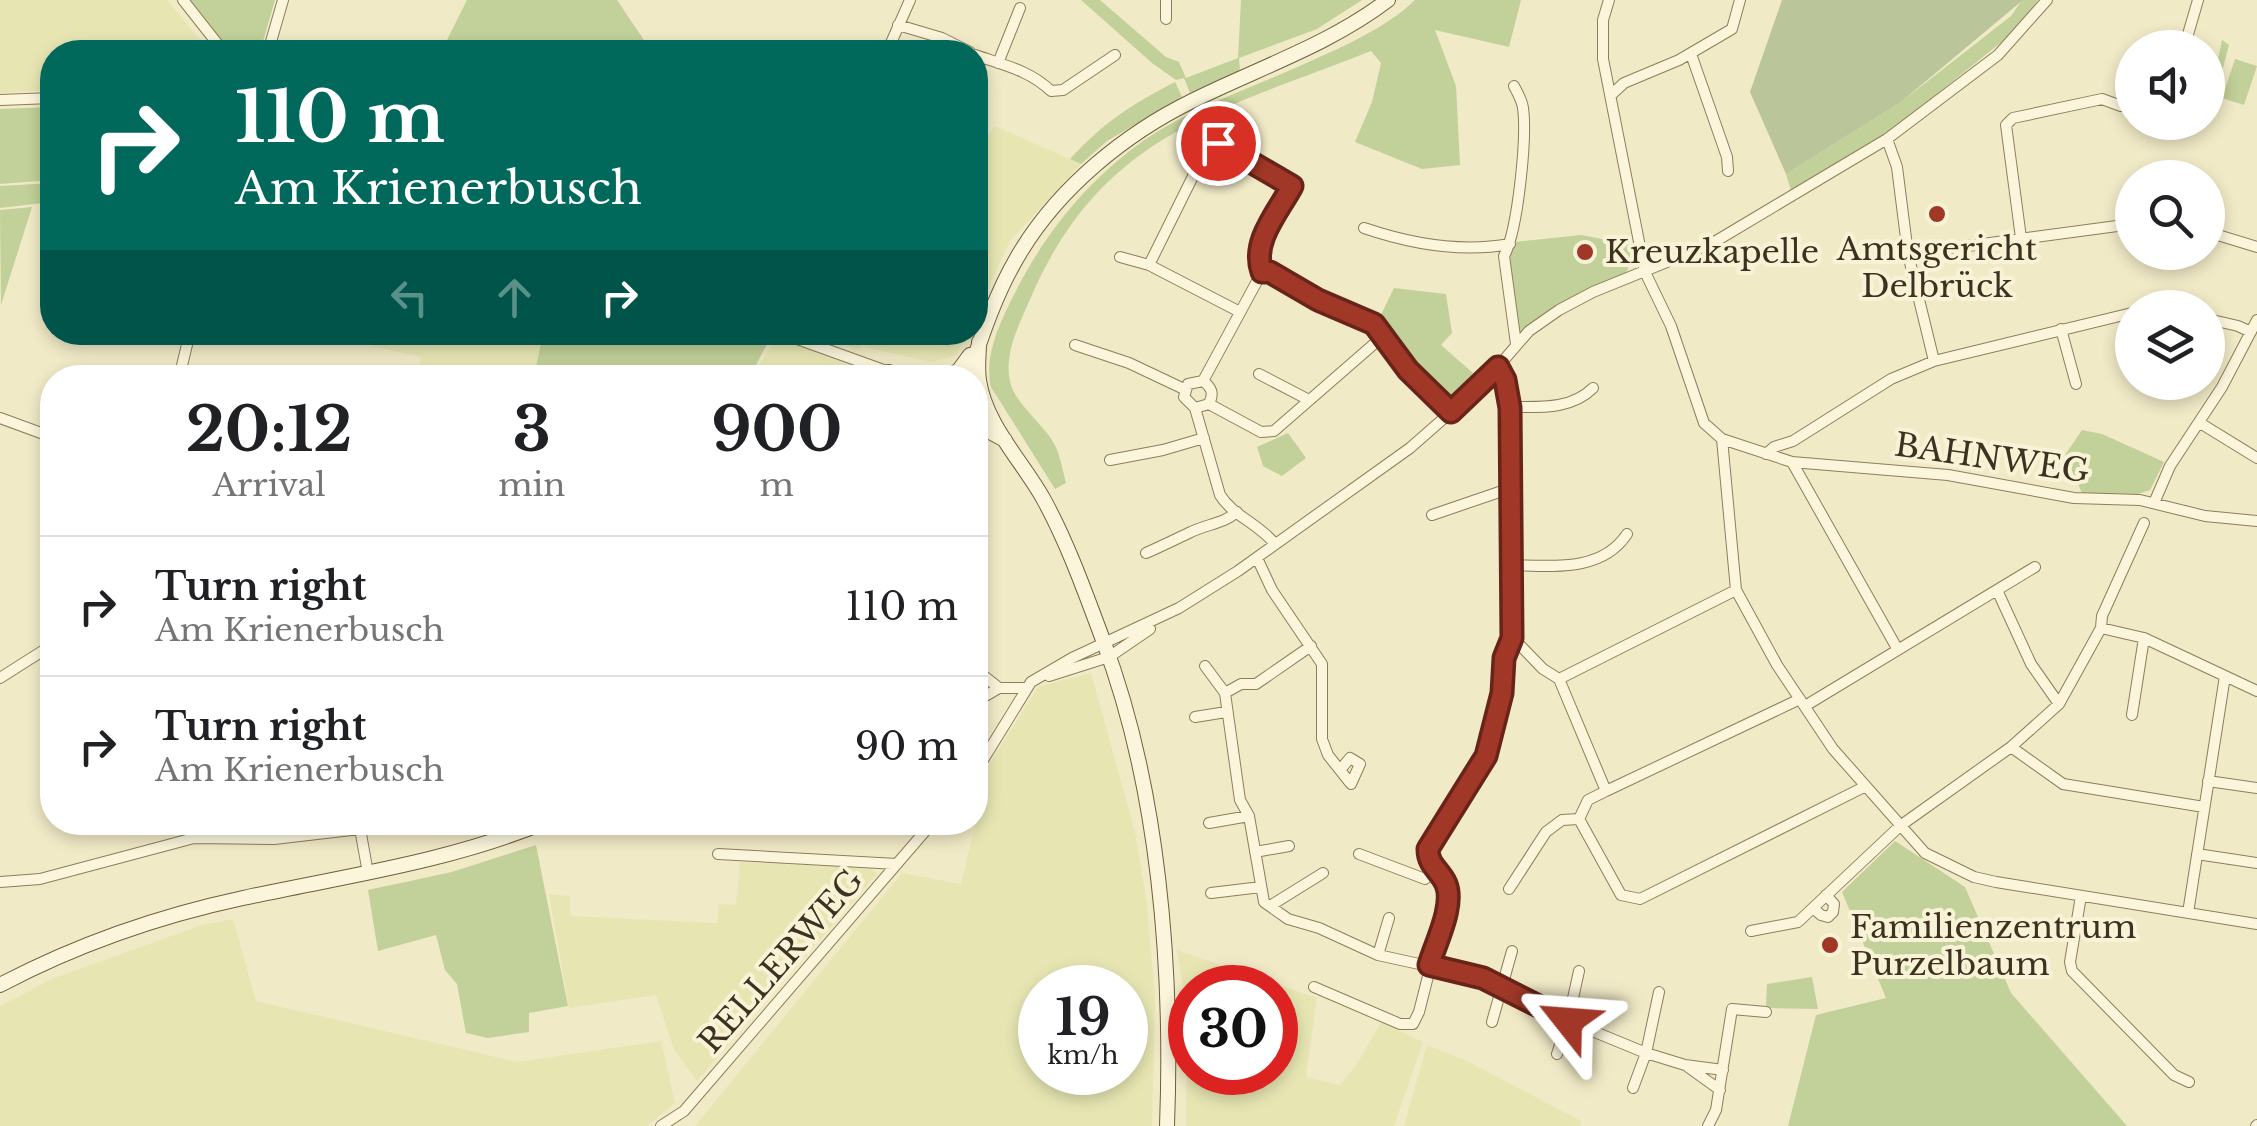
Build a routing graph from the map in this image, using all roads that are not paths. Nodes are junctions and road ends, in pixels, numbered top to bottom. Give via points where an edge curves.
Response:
1 (183, 0) edge
2 (283, 0) edge
3 (910, 0) edge
4 (1166, 0) edge
5 (1388, 0) edge
6 (1608, 0) edge
7 (1740, 0) edge
8 (2047, 0) edge
9 (2198, 0) edge
10 (1020, 8) dead end
11 (1166, 19) dead end
12 (898, 25) junction
13 (2189, 30) edge
14 (215, 40) edge
15 (271, 40) edge
16 (892, 40) edge
17 (946, 40) edge
18 (1692, 54) junction
19 (1115, 55) dead end
20 (988, 59) edge
21 (998, 62) junction
22 (1514, 86) dead end
23 (1611, 95) junction
24 (40, 98) edge
25 (0, 100) edge
26 (2115, 104) edge
27 (1887, 139) junction
28 (1728, 172) dead end
29 (2115, 226) edge
30 (1364, 228) dead end
31 (2225, 237) edge
32 (2020, 238) junction
33 (1510, 244) junction
34 (2257, 247) edge
35 (1908, 254) junction
36 (1120, 258) dead end
37 (1149, 265) junction
38 (1262, 272) junction
39 (1645, 272) junction
40 (1240, 312) junction
41 (2115, 317) edge
42 (2257, 320) edge
43 (988, 321) edge
44 (2225, 324) edge
45 (2061, 329) junction
46 (2251, 332) junction
47 (1382, 337) junction
48 (1516, 344) junction
49 (813, 345) edge
50 (1075, 345) dead end
51 (1934, 361) junction
52 (866, 365) edge
53 (1498, 367) junction
54 (1259, 374) dead end
55 (1203, 381) junction
56 (2076, 384) dead end
57 (1593, 388) dead end
58 (1184, 389) junction
59 (1310, 400) junction
60 (1209, 404) junction
61 (1195, 408) junction
62 (1510, 408) junction
63 (1451, 412) junction
64 (0, 418) edge
65 (2200, 423) junction
66 (988, 430) edge
67 (40, 433) edge
68 (1204, 438) junction
69 (1722, 440) junction
70 (1766, 454) junction
71 (2257, 458) edge
72 (1110, 460) dead end
73 (1792, 462) junction
74 (1511, 488) junction
75 (2154, 502) junction
76 (1237, 512) junction
77 (1432, 514) dead end
78 (2257, 521) edge
79 (2144, 523) dead end
80 (1627, 534) dead end
81 (1274, 544) junction
82 (1146, 552) dead end
83 (1257, 558) junction
84 (1513, 565) junction
85 (2035, 566) dead end
86 (1736, 590) junction
87 (1997, 590) junction
88 (2101, 628) junction
89 (1512, 638) junction
90 (2144, 638) junction
91 (1311, 646) junction
92 (1898, 650) junction
93 (1107, 651) junction
94 (40, 652) edge
95 (1205, 666) dead end
96 (2225, 676) junction
97 (0, 677) edge
98 (988, 680) edge
99 (1559, 680) junction
100 (998, 688) junction
101 (1026, 688) junction
102 (2257, 691) edge
103 (1226, 692) junction
104 (988, 694) edge
105 (1802, 702) junction
106 (2059, 704) junction
107 (1226, 712) junction
108 (2132, 715) dead end
109 (1194, 717) dead end
110 (2011, 746) junction
111 (988, 752) edge
112 (1340, 770) dead end
113 (2208, 780) junction
114 (1864, 787) junction
115 (2257, 788) edge
116 (1606, 791) junction
117 (2204, 807) junction
118 (1248, 816) junction
119 (1579, 819) junction
120 (1208, 823) dead end
121 (1900, 826) junction
122 (300, 835) edge
123 (362, 835) edge
124 (509, 835) edge
125 (922, 835) edge
126 (1288, 846) dead end
127 (1255, 852) junction
128 (718, 854) dead end
129 (1359, 854) dead end
130 (2197, 854) junction
131 (897, 864) junction
132 (2257, 864) edge
133 (1436, 871) junction
134 (368, 874) junction
135 (1322, 874) dead end
136 (0, 882) edge
137 (1260, 887) junction
138 (1509, 888) dead end
139 (1211, 893) dead end
140 (2082, 896) junction
141 (1270, 906) junction
142 (2188, 913) junction
143 (1389, 918) dead end
144 (2257, 924) edge
145 (1751, 931) dead end
146 (1512, 952) dead end
147 (1378, 955) junction
148 (1429, 965) junction
149 (1578, 971) dead end
150 (0, 985) edge
151 (1314, 987) dead end
152 (1504, 987) junction
153 (1659, 992) dead end
154 (1766, 1012) dead end
155 (1568, 1021) junction
156 (1492, 1022) dead end
157 (1646, 1052) junction
158 (1557, 1054) dead end
159 (1685, 1065) junction
160 (1723, 1070) junction
161 (2189, 1082) dead end
162 (1633, 1088) dead end
163 (1720, 1090) junction
164 (684, 1111) junction
165 (661, 1126) edge
166 (687, 1126) edge
167 (1167, 1126) edge
168 (1708, 1126) edge

1 - 14 street
2 - 15 street
3 - 12 street
4 - 11 street
5 - 43 main road via 1318,44 1190,102 1114,151 1022,250
6 - 23 street via 1603,59
7 - 18 street via 1732,29
8 - 27 street via 1998,55
9 - 13 street
10 - 21 street
12 - 16 street
12 - 17 street
18 - 23 street
18 - 28 street
19 - 21 street via 1063,90 1051,91
20 - 21 street
22 - 33 street via 1523,106
23 - 39 street
24 - 25 street
26 - 32 street via 2102,100 2013,118 2006,125
27 - 35 street
27 - 39 street via 1711,244
29 - 32 street
30 - 33 street via 1445,248
31 - 34 street
32 - 35 street
33 - 48 street via 1504,256
35 - 51 street
36 - 37 street
37 - 38 street via 1209,144 1218,143 1292,186 1259,246
37 - 40 street
38 - 40 street
38 - 47 street via 1374,324
39 - 48 street via 1559,310
39 - 69 street via 1704,422
40 - 55 street
41 - 45 street
42 - 46 street
44 - 46 street
45 - 51 street
45 - 56 street
46 - 65 street
47 - 59 street
47 - 63 street
48 - 53 street
49 - 52 street
50 - 58 street
51 - 70 street via 1891,378
53 - 62 street
53 - 63 street
54 - 59 street
55 - 58 street
55 - 60 street via 1211,388
57 - 62 street via 1558,406
58 - 61 street
59 - 60 street via 1268,433
60 - 61 street
61 - 68 street
62 - 74 street
63 - 81 street
64 - 67 street
65 - 71 street
65 - 75 street
66 - 93 main road via 1008,441 1043,499
68 - 72 street
68 - 76 street via 1220,495
69 - 70 street, BAHNWEG
69 - 86 street
70 - 73 street, BAHNWEG
73 - 75 street, BAHNWEG
73 - 92 street
74 - 77 street
74 - 84 street
75 - 78 street, BAHNWEG
76 - 81 street
76 - 82 street
79 - 88 street
80 - 84 street via 1615,550 1589,562
81 - 83 street
83 - 91 street
83 - 93 street
84 - 89 street
85 - 87 street
86 - 99 street
86 - 105 street
87 - 92 street
87 - 106 street via 2030,664
88 - 90 street
88 - 106 street
89 - 99 street
89 - 133 street via 1486,756 1428,849
90 - 96 street
90 - 108 street
91 - 103 street via 1256,684
91 - 112 street via 1322,664 1322,739
92 - 105 street
93 - 101 street
93 - 167 main road via 1138,764 1161,902
94 - 97 street
95 - 103 street
96 - 102 street
96 - 113 street
98 - 100 street
99 - 116 street
100 - 101 street
100 - 104 street
101 - 111 street
103 - 107 street
105 - 114 street
105 - 116 street
106 - 110 street
107 - 109 street
107 - 118 street
110 - 117 street via 2063,784
110 - 121 street
113 - 115 street
113 - 117 street
114 - 119 street via 1640,899 1621,895
114 - 121 street
116 - 119 street via 1588,800
117 - 130 street
118 - 120 street
118 - 127 street
119 - 138 street via 1562,820 1546,832
121 - 140 street via 1925,853 1974,877
121 - 145 street via 1798,922
122 - 136 street via 184,839 40,879
123 - 134 street
124 - 134 main road
125 - 131 street, RELLERWEG
126 - 127 street
127 - 137 street
128 - 131 street
129 - 133 street via 1412,877 1425,879
130 - 132 street
130 - 142 street
131 - 164 street, RELLERWEG
133 - 148 street via 1448,897
134 - 150 main road via 160,920
135 - 141 street
137 - 139 street
137 - 141 street
140 - 142 street
140 - 161 street via 2072,971 2174,1075
141 - 147 street
142 - 144 street
143 - 147 street
146 - 152 street
147 - 148 street
148 - 151 street via 1413,1024
148 - 152 street
149 - 155 street
152 - 155 street
152 - 156 street
153 - 157 street
154 - 160 street via 1732,1009
155 - 157 street
155 - 158 street
157 - 159 street
157 - 162 street
159 - 160 street
159 - 163 street
160 - 163 street
163 - 168 street
164 - 165 street, RELLERWEG
164 - 166 street

